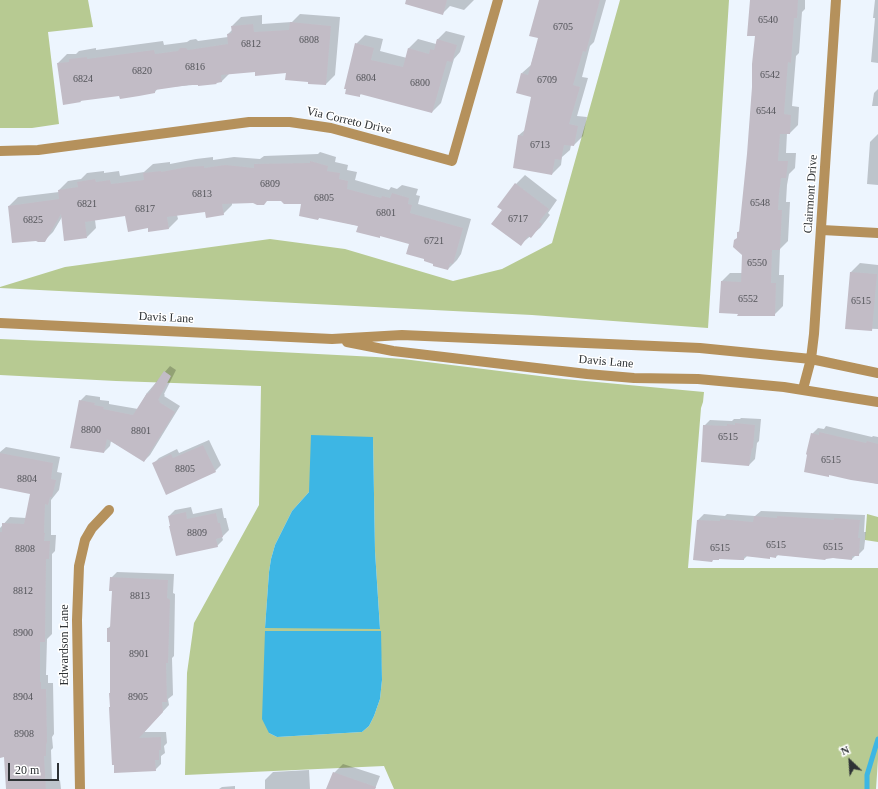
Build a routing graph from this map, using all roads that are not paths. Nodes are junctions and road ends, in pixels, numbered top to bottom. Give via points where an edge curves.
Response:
1 (498, 0) edge
2 (836, 0) edge
3 (0, 151) edge
4 (822, 230) junction
5 (878, 233) edge
6 (0, 323) edge
7 (332, 338) junction
8 (812, 359) junction
9 (878, 373) edge
10 (803, 389) junction
11 (878, 402) edge
12 (109, 510) dead end
13 (80, 789) edge

1 - 3 street, Via Correto Drive via 452,161 331,128 277,122 249,122 38,150
2 - 4 street, Clairmont Drive
4 - 5 street
4 - 8 street, Clairmont Drive
6 - 7 street, Davis Lane
7 - 8 street, Davis Lane via 402,335 520,340 700,348
7 - 10 street, Davis Lane via 393,351 587,374 698,379
8 - 9 street, Davis Lane
8 - 10 street, Clairmont Drive
10 - 11 street, Davis Lane
12 - 13 street, Edwardson Lane via 92,528 85,540 79,566 77,627

